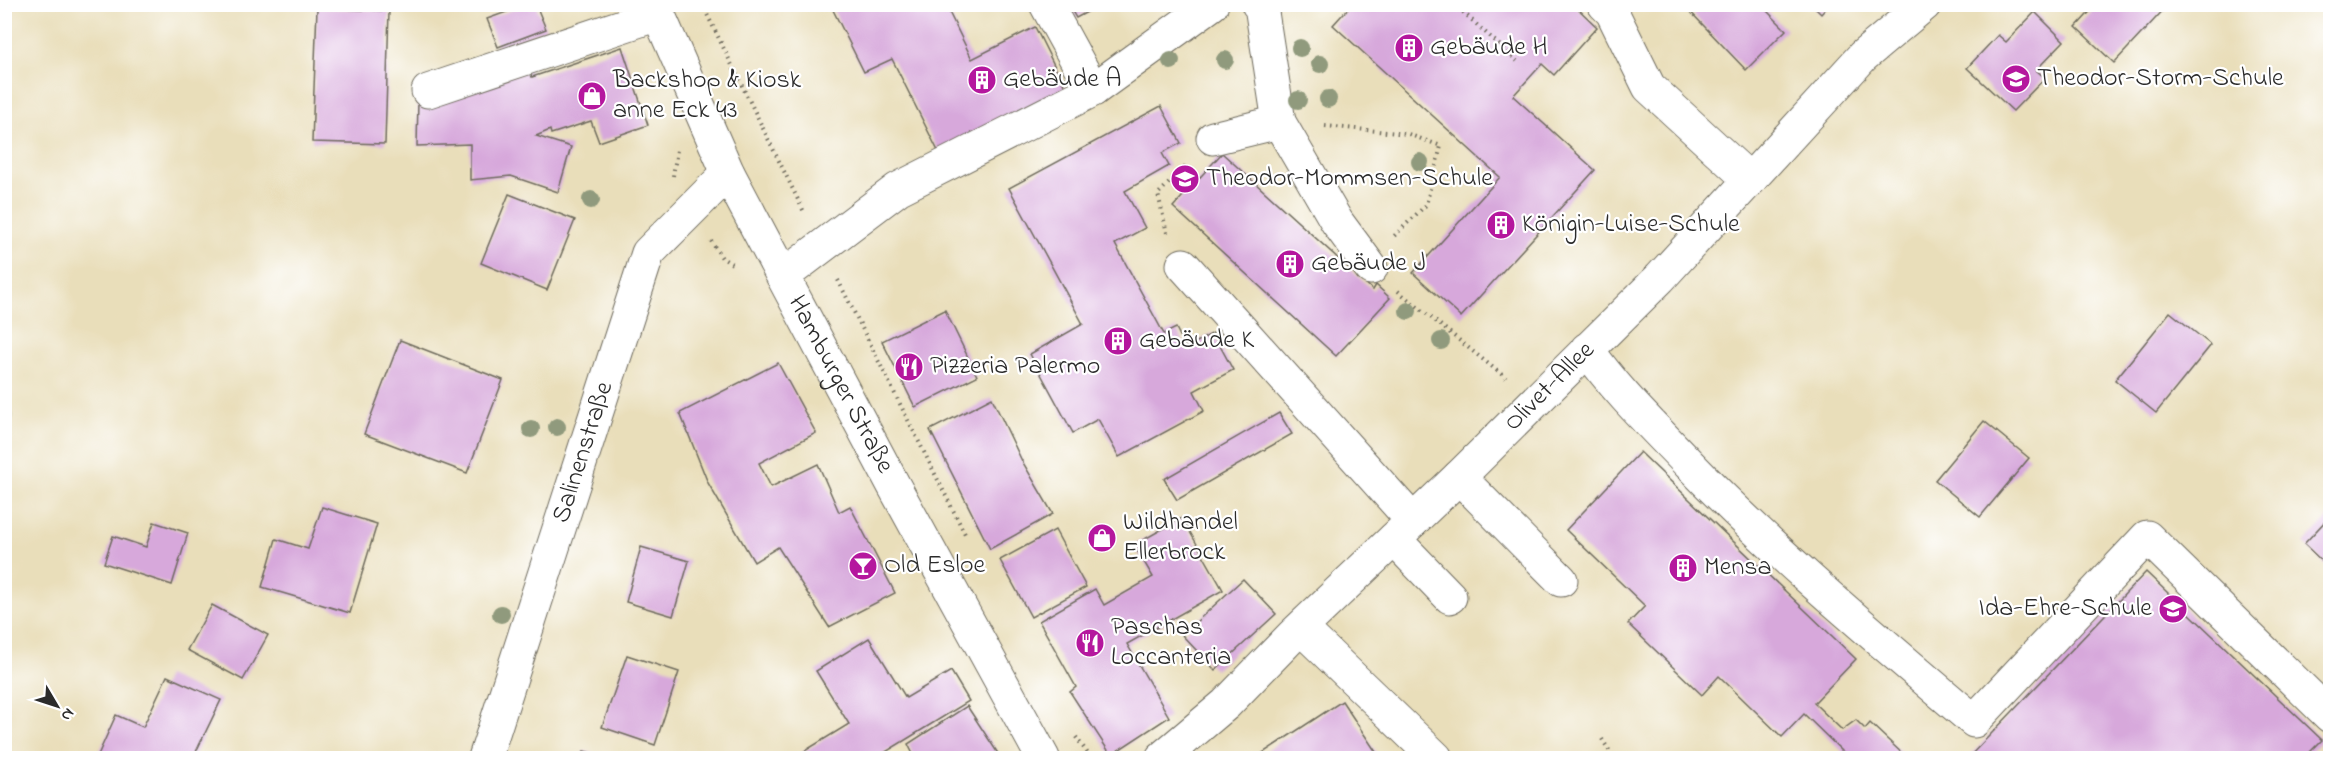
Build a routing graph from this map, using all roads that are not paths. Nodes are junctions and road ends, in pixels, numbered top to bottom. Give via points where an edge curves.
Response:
1 (1046, 4) edge
2 (1212, 4) edge
3 (1604, 4) edge
4 (1925, 4) edge
5 (1261, 5) edge
6 (656, 9) edge
7 (1093, 90) junction
8 (428, 91) dead end
9 (1279, 122) junction
10 (1213, 138) road end
11 (728, 173) junction
12 (1750, 180) junction
13 (1368, 263) road end
14 (1183, 266) dead end
15 (783, 276) junction
16 (1587, 349) junction
17 (1459, 477) junction
18 (1403, 530) junction
19 (1561, 580) dead end
20 (1450, 597) dead end
21 (1301, 628) junction
22 (2331, 716) edge
23 (485, 759) edge
24 (1043, 759) edge
25 (1162, 759) edge
26 (1436, 759) edge

1 - 7 street
2 - 7 street
3 - 12 street via 1612,12 1649,87
4 - 12 street, Olivet-Allee via 1863,56
5 - 9 street
6 - 8 street
6 - 11 street, Hamburger Straße
7 - 15 street via 898,189
9 - 10 street
9 - 13 street via 1337,222
11 - 15 street, Hamburger Straße
11 - 23 street, Salinenstraße via 648,253
12 - 16 street, Olivet-Allee via 1660,278
14 - 18 street
15 - 24 street, Hamburger Straße
16 - 17 street, Olivet-Allee
16 - 22 street via 1610,383 1738,516 1974,722 2147,537
17 - 18 street, Olivet-Allee
17 - 19 street
18 - 20 street
18 - 21 street, Olivet-Allee
21 - 25 street, Olivet-Allee via 1226,704
21 - 26 street

